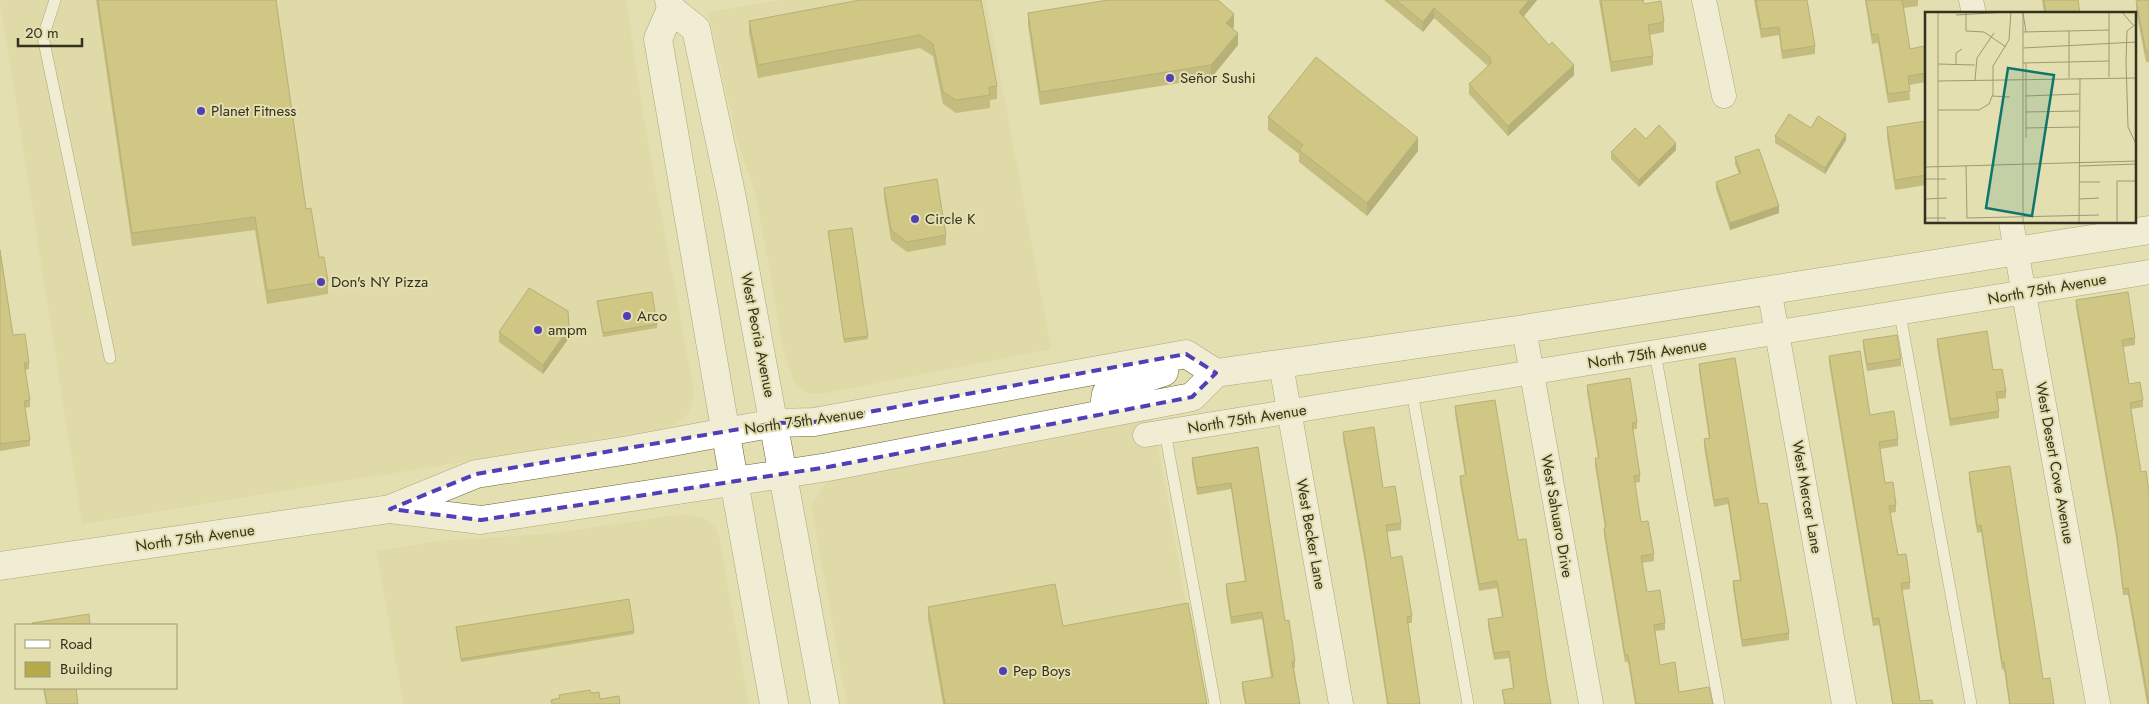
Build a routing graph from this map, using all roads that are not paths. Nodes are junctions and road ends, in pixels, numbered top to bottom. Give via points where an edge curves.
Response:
1 (55, 0) edge
2 (1704, 0) edge
3 (670, 4) edge
4 (1724, 96) dead end
5 (2011, 224) edge
6 (2149, 230) edge
7 (2017, 251) junction
8 (2149, 272) edge
9 (1769, 289) junction
10 (2024, 294) junction
11 (1900, 314) junction
12 (1524, 329) junction
13 (1777, 333) junction
14 (1655, 353) junction
15 (1174, 356) junction
16 (110, 358) dead end
17 (1281, 364) junction
18 (1531, 373) junction
19 (1216, 374) junction
20 (1412, 392) junction
21 (1290, 412) junction
22 (1103, 413) junction
23 (775, 423) junction
24 (725, 433) junction
25 (1155, 434) joint
26 (784, 474) junction
27 (734, 482) junction
28 (390, 509) junction
29 (0, 566) edge
30 (774, 704) edge
31 (825, 704) edge
32 (1215, 704) edge
33 (1342, 704) edge
34 (1468, 704) edge
35 (1591, 704) edge
36 (1720, 704) edge
37 (1844, 704) edge
38 (1971, 704) edge
39 (2098, 704) edge

1 - 16 lane via 43,37
2 - 4 street
3 - 23 main road, West Peoria Avenue via 696,29
3 - 24 main road, West Peoria Avenue via 658,39
5 - 7 street, West Desert Cove Avenue
6 - 7 main road
7 - 9 main road
7 - 10 street, West Desert Cove Avenue
8 - 10 street, North 75th Avenue
9 - 12 main road
9 - 13 street, West Mercer Lane
10 - 11 street, North 75th Avenue
10 - 39 street, West Desert Cove Avenue
11 - 13 street, North 75th Avenue
11 - 38 lane
12 - 17 main road
12 - 18 street, West Sahuaro Drive
13 - 14 street, North 75th Avenue
13 - 37 street, West Mercer Lane
14 - 18 street, North 75th Avenue
14 - 36 lane
15 - 19 main road, North 75th Avenue via 1186,354
15 - 22 main road via 1163,374 1112,389 1106,394
15 - 23 main road, North 75th Avenue via 814,422
17 - 19 main road
17 - 21 street, West Becker Lane
18 - 20 street, North 75th Avenue
18 - 35 street, West Sahuaro Drive
19 - 22 main road, North 75th Avenue via 1192,397
20 - 21 street, North 75th Avenue
20 - 34 lane
21 - 25 street, North 75th Avenue
21 - 33 street, West Becker Lane
22 - 26 main road, North 75th Avenue
23 - 24 main road, North 75th Avenue
23 - 26 main road, West Peoria Avenue
24 - 27 main road, West Peoria Avenue
24 - 28 main road, North 75th Avenue via 476,474
25 - 32 lane
26 - 27 main road, North 75th Avenue
26 - 31 main road, West Peoria Avenue
27 - 28 main road, North 75th Avenue via 481,520
27 - 30 main road, West Peoria Avenue
28 - 29 main road, North 75th Avenue

